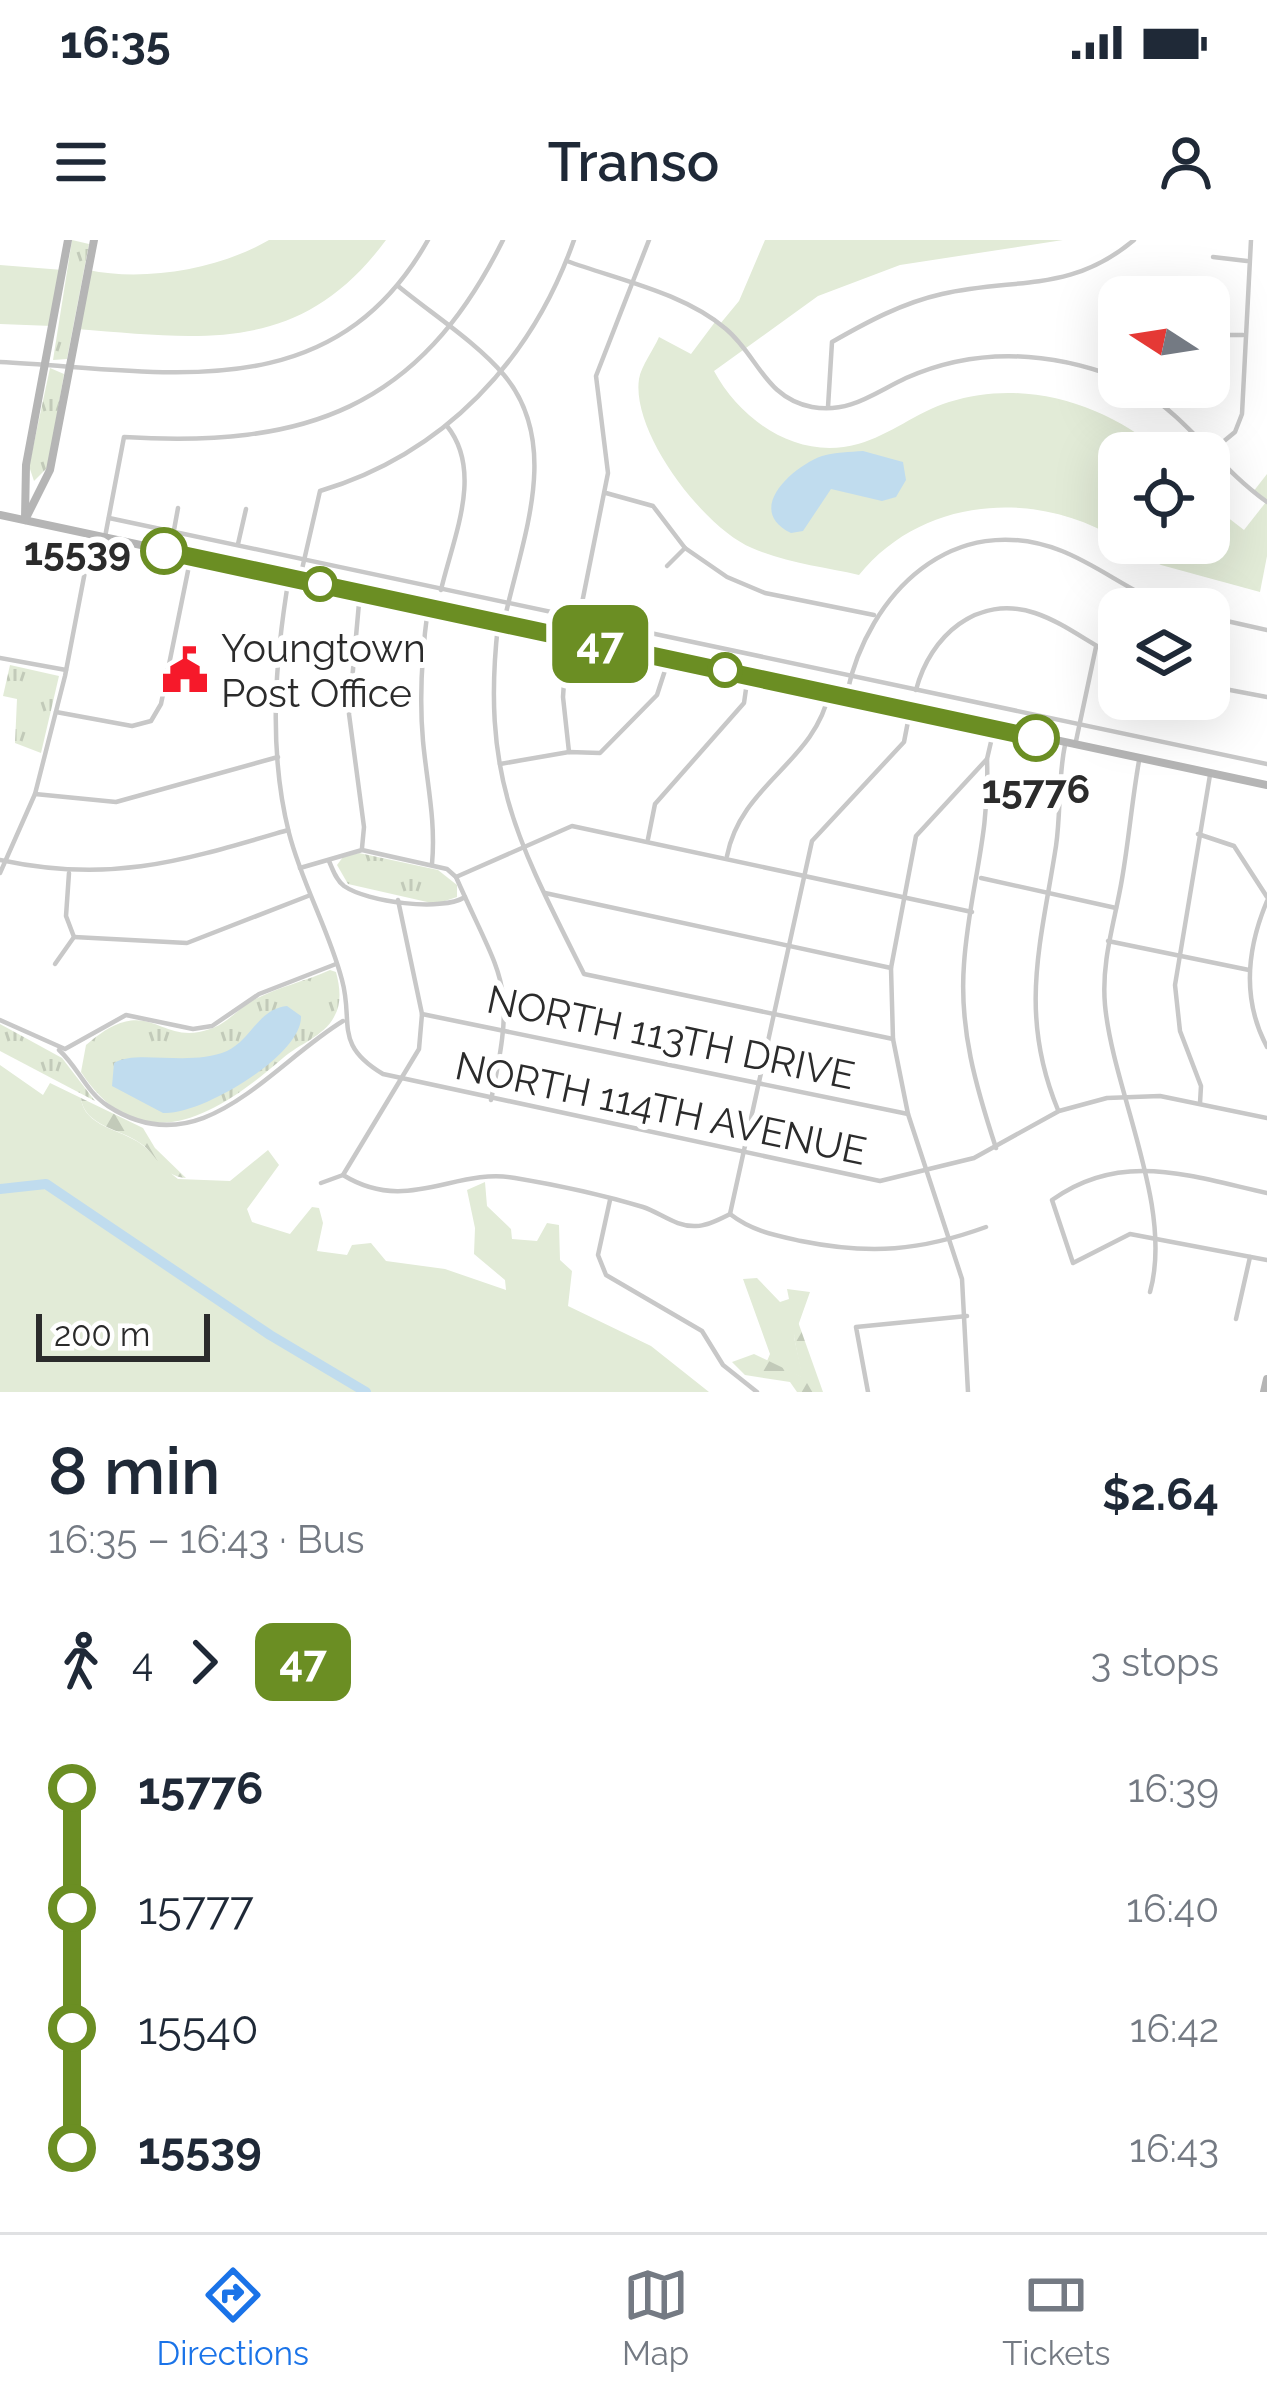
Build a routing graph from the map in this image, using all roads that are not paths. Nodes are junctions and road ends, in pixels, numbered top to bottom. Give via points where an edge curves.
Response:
1 (68, 240) edge
2 (94, 240) edge
3 (428, 240) edge
4 (503, 240) edge
5 (574, 240) edge
6 (649, 240) edge
7 (1134, 240) edge
8 (1251, 240) edge
9 (1213, 257) dead end
10 (567, 261) junction
11 (1247, 261) junction
12 (1075, 274) junction
13 (398, 286) junction
14 (634, 286) junction
15 (1081, 288) dead end
16 (448, 328) junction
17 (1230, 334) edge
18 (1243, 334) junction
19 (0, 362) edge
20 (45, 364) junction
21 (70, 366) junction
22 (1098, 371) edge
23 (502, 372) junction
24 (1168, 408) edge
25 (828, 409) junction
26 (447, 426) junction
27 (1195, 432) edge
28 (1230, 436) edge
29 (1230, 468) edge
30 (605, 494) junction
31 (1267, 502) edge
32 (178, 508) dead end
33 (246, 508) dead end
34 (0, 515) edge
35 (109, 518) junction
36 (26, 520) junction
37 (174, 530) junction
38 (92, 535) junction
39 (104, 538) junction
40 (238, 544) junction
41 (686, 548) junction
42 (191, 556) junction
43 (304, 559) junction
44 (667, 566) dead end
45 (294, 578) junction
46 (1135, 588) edge
47 (441, 590) junction
48 (360, 592) junction
49 (428, 606) junction
50 (507, 606) junction
51 (874, 615) junction
52 (579, 620) junction
53 (1230, 622) edge
54 (501, 623) junction
55 (1267, 630) edge
56 (571, 638) junction
57 (1096, 647) joint
58 (0, 658) edge
59 (669, 658) junction
60 (66, 670) junction
61 (748, 675) junction
62 (850, 676) junction
63 (916, 690) junction
64 (1230, 690) edge
65 (830, 693) junction
66 (846, 697) junction
67 (1267, 698) edge
68 (910, 710) junction
69 (56, 712) junction
70 (1079, 724) junction
71 (994, 729) junction
72 (1070, 746) junction
73 (568, 752) junction
74 (278, 757) junction
75 (987, 759) junction
76 (1139, 760) junction
77 (499, 764) junction
78 (1267, 764) edge
79 (1210, 775) junction
80 (1267, 785) edge
81 (34, 794) junction
82 (288, 830) junction
83 (1198, 834) junction
84 (647, 841) junction
85 (521, 846) junction
86 (362, 850) junction
87 (726, 858) junction
88 (2, 860) edge
89 (328, 861) junction
90 (432, 864) junction
91 (300, 868) junction
92 (0, 873) edge
93 (69, 873) junction
94 (804, 876) junction
95 (456, 877) junction
96 (980, 878) junction
97 (543, 892) junction
98 (1046, 893) junction
99 (308, 896) junction
100 (901, 896) junction
101 (465, 897) junction
102 (1267, 899) edge
103 (398, 900) junction
104 (1116, 908) junction
105 (972, 912) junction
106 (74, 938) junction
107 (1108, 941) junction
108 (789, 947) junction
109 (1179, 956) junction
110 (55, 964) dead end
111 (336, 964) junction
112 (891, 968) junction
113 (1249, 970) junction
114 (422, 1014) junction
115 (775, 1014) junction
116 (0, 1020) edge
117 (343, 1021) junction
118 (506, 1028) junction
119 (893, 1039) junction
120 (54, 1047) junction
121 (1267, 1047) edge
122 (403, 1082) junction
123 (759, 1084) junction
124 (1129, 1095) junction
125 (491, 1100) junction
126 (1200, 1104) junction
127 (1058, 1111) junction
128 (908, 1114) junction
129 (1267, 1118) edge
130 (996, 1148) junction
131 (744, 1154) junction
132 (1142, 1168) junction
133 (928, 1170) junction
134 (343, 1175) junction
135 (321, 1183) dead end
136 (1267, 1193) edge
137 (610, 1200) junction
138 (730, 1214) junction
139 (986, 1227) dead end
140 (1154, 1236) junction
141 (950, 1240) junction
142 (1250, 1256) junction
143 (1267, 1260) edge
144 (1150, 1292) dead end
145 (967, 1316) junction
146 (1236, 1319) dead end
147 (709, 1321) dead end
148 (702, 1331) junction
149 (1267, 1379) edge
150 (757, 1392) edge
151 (868, 1392) edge
152 (968, 1392) edge
153 (1264, 1392) edge

1 - 20 street
2 - 21 street
3 - 13 street
4 - 16 street
5 - 10 street
6 - 14 street
7 - 12 street
8 - 11 street
9 - 11 street
10 - 14 street
10 - 23 street via 544,313
11 - 18 street
12 - 15 street
12 - 25 street via 945,293 868,321 832,342
13 - 16 street
13 - 21 street via 332,341 273,365 233,373
14 - 25 street via 696,308 730,332 769,386
14 - 30 street via 596,376 608,454
16 - 23 street
16 - 35 street via 388,384 340,413 247,438 124,436
17 - 18 street
18 - 28 street via 1242,414
19 - 20 street
20 - 21 street
20 - 36 street via 26,465
21 - 36 street via 50,470
22 - 25 street via 1058,358 975,358
23 - 26 street
23 - 50 street via 521,399 536,447
24 - 27 street
26 - 43 street via 368,474 320,491
26 - 47 street via 467,466
29 - 31 street
30 - 41 street via 652,506
30 - 52 street
32 - 37 street
33 - 40 street
34 - 36 street
35 - 37 street
35 - 39 street
36 - 38 street
37 - 40 street
38 - 39 street
38 - 60 street
39 - 42 street
40 - 43 street
41 - 44 street
41 - 51 street via 765,593
42 - 45 street
42 - 69 street via 151,721 132,727
43 - 45 street
43 - 47 street
45 - 48 street
45 - 74 street via 278,641
46 - 51 street via 1060,550 1003,541 919,569
47 - 50 street
48 - 49 street
48 - 86 street via 349,714
49 - 54 street
49 - 90 street via 422,686
50 - 52 street
50 - 54 street
51 - 62 street
52 - 56 street
52 - 62 street
53 - 55 street
54 - 56 street
54 - 77 street via 493,679
56 - 59 street
56 - 73 street via 563,697
57 - 63 street via 1035,613 989,611 946,632
57 - 70 street
58 - 60 street
59 - 61 street
59 - 73 street via 657,695 610,746
60 - 69 street
61 - 65 street
61 - 84 street via 744,703 655,804
62 - 63 street
62 - 66 street
63 - 70 street
64 - 67 street
65 - 66 street
65 - 87 street via 817,730 734,823
66 - 68 street
68 - 71 street
68 - 94 street via 904,742 812,841
69 - 81 street
70 - 72 street
70 - 78 street
71 - 72 street
71 - 75 street
72 - 76 street
72 - 98 street
73 - 77 street
74 - 81 street via 116,802
74 - 82 street
75 - 96 street
75 - 100 street via 916,836
76 - 79 street
76 - 104 street
77 - 85 street
79 - 80 street
79 - 83 street
81 - 88 street
82 - 91 street
82 - 93 street via 157,868
83 - 102 street via 1234,846
83 - 109 street
84 - 85 street via 572,826
84 - 87 street
85 - 95 street
85 - 97 street
86 - 89 street
86 - 90 street
87 - 94 street
88 - 92 street
88 - 93 street
89 - 91 street
89 - 103 street via 346,887
90 - 95 street
91 - 99 street
93 - 106 street via 66,916
94 - 100 street
94 - 108 street
95 - 101 street
96 - 98 street
96 - 105 street
97 - 108 street
97 - 115 street via 584,974
98 - 104 street
98 - 127 street via 1034,1001
99 - 106 street via 187,943
99 - 111 street
100 - 105 street
100 - 112 street
101 - 103 street via 441,908
101 - 118 street via 503,974
102 - 113 street
103 - 114 street
104 - 107 street
105 - 130 street via 963,1012
106 - 110 street
107 - 109 street
107 - 124 street via 1107,1020
108 - 112 street
108 - 115 street
109 - 113 street
109 - 126 street via 1177,1015 1202,1086
111 - 117 street
111 - 120 street via 259,994 212,1026 126,1015 73,1049
112 - 119 street
113 - 121 street via 1251,1015
114 - 118 street, NORTH 113TH DRIVE
114 - 122 street via 419,1049
115 - 119 street
115 - 123 street
116 - 120 street
117 - 120 street via 254,1091 172,1128 111,1108
117 - 122 street, NORTH 114TH AVENUE via 369,1066
118 - 123 street, NORTH 113TH DRIVE
118 - 125 street
119 - 128 street
122 - 125 street, NORTH 114TH AVENUE
122 - 134 street
123 - 128 street, NORTH 113TH DRIVE
123 - 131 street
124 - 126 street, NORTH 114TH AVENUE
124 - 127 street, NORTH 114TH AVENUE
124 - 132 street
125 - 131 street, NORTH 114TH AVENUE
126 - 129 street, NORTH 114TH AVENUE
127 - 130 street, NORTH 114TH AVENUE
128 - 133 street
130 - 133 street, NORTH 114TH AVENUE
131 - 133 street, NORTH 114TH AVENUE via 869,1180
131 - 138 street
132 - 136 street
132 - 140 street
132 - 140 street via 1076,1183 1052,1200 1073,1263 1114,1238
133 - 141 street
134 - 135 street
134 - 137 street via 420,1193 484,1175 512,1177
137 - 138 street via 700,1227
137 - 148 street via 598,1255 606,1274
138 - 141 street via 760,1232 855,1252
139 - 141 street
140 - 142 street
140 - 144 street via 1158,1266
141 - 145 street
142 - 143 street
142 - 146 street
145 - 151 street via 856,1327
145 - 152 street
147 - 148 street
148 - 150 street via 723,1365
149 - 153 street

